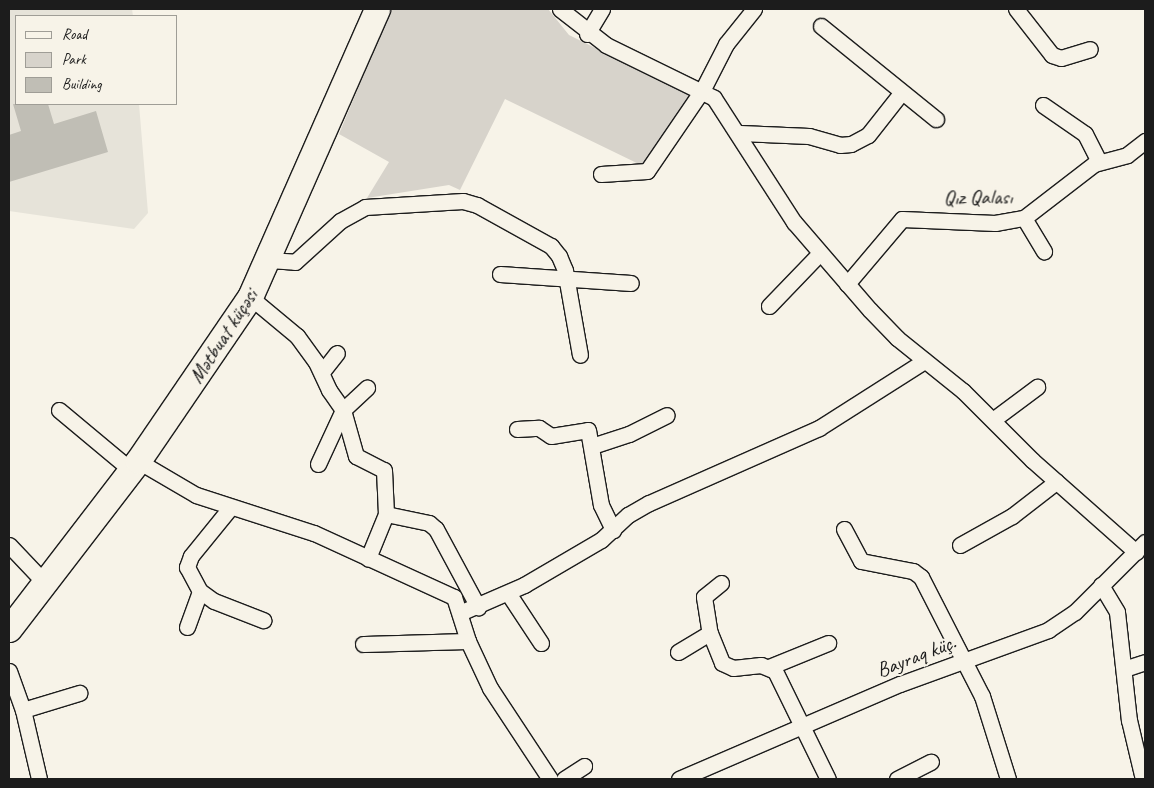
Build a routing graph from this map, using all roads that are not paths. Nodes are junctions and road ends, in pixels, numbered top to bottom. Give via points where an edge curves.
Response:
1 (377, 9) edge
2 (560, 9) edge
3 (602, 9) edge
4 (754, 9) edge
5 (1016, 9) edge
6 (821, 26) dead end
7 (587, 34) junction
8 (1090, 49) dead end
9 (704, 89) junction
10 (901, 93) junction
11 (1043, 106) dead end
12 (936, 119) dead end
13 (740, 133) junction
14 (1145, 141) edge
15 (1099, 161) junction
16 (601, 174) dead end
17 (1024, 218) junction
18 (1044, 251) dead end
19 (819, 254) junction
20 (269, 260) junction
21 (500, 274) dead end
22 (567, 277) junction
23 (631, 283) dead end
24 (847, 284) junction
25 (250, 297) junction
26 (770, 306) dead end
27 (337, 354) dead end
28 (580, 355) dead end
29 (924, 361) junction
30 (322, 372) junction
31 (1037, 387) dead end
32 (367, 388) dead end
33 (60, 410) dead end
34 (344, 410) junction
35 (667, 415) dead end
36 (994, 419) junction
37 (517, 429) dead end
38 (592, 446) junction
39 (318, 464) dead end
40 (134, 465) junction
41 (1056, 482) junction
42 (230, 508) junction
43 (386, 514) junction
44 (844, 529) dead end
45 (613, 530) junction
46 (9, 545) edge
47 (960, 545) dead end
48 (1141, 547) edge
49 (368, 558) junction
50 (45, 583) junction
51 (721, 583) dead end
52 (1101, 585) junction
53 (200, 592) junction
54 (508, 593) junction
55 (478, 607) junction
56 (462, 612) junction
57 (262, 620) dead end
58 (187, 627) dead end
59 (9, 629) edge
60 (710, 633) junction
61 (468, 642) junction
62 (541, 643) dead end
63 (828, 643) dead end
64 (362, 644) dead end
65 (678, 652) dead end
66 (966, 659) junction
67 (1145, 662) edge
68 (769, 667) junction
69 (1124, 669) junction
70 (9, 671) edge
71 (79, 692) dead end
72 (23, 710) junction
73 (803, 726) junction
74 (931, 762) dead end
75 (584, 766) dead end
76 (39, 779) edge
77 (550, 779) edge
78 (564, 779) edge
79 (680, 779) edge
80 (828, 779) edge
81 (897, 779) edge
82 (1008, 779) edge
83 (1143, 779) edge

1 - 20 main road, Mətbuat küçəsi
2 - 7 street
3 - 7 street
4 - 9 street via 726,44
5 - 8 street via 1052,55 1061,58
6 - 10 street
7 - 9 street
9 - 13 street via 722,105
9 - 16 street via 647,171
10 - 12 street
10 - 13 street via 868,135 851,144 840,145 809,136
11 - 15 street via 1085,134
13 - 19 street via 779,201
14 - 15 street, Qız Qalası via 1119,158
15 - 17 street, Qız Qalası
17 - 18 street
17 - 24 street, Qız Qalası via 995,223 902,219
19 - 24 street
19 - 26 street
20 - 22 street via 295,262 340,222 364,207 463,202 498,215 551,246
20 - 25 main road, Mətbuat küçəsi
21 - 22 street
22 - 23 street
22 - 28 street
24 - 29 street
25 - 30 street via 297,336
25 - 40 main road, Mətbuat küçəsi
27 - 30 street
29 - 36 street
29 - 45 street via 892,385 819,428 676,490 628,515
30 - 34 street via 328,390
31 - 36 street
32 - 34 street
33 - 40 street
34 - 39 street
34 - 43 street via 356,456 384,470
35 - 38 street via 630,434
36 - 41 street
37 - 38 street via 539,428 550,436 586,428
38 - 45 street via 601,505
40 - 42 street
40 - 50 main road, Mətbuat küçəsi
41 - 47 street via 1012,516
41 - 48 street
42 - 49 street via 288,524
42 - 53 street via 189,562 190,577
43 - 49 street
43 - 55 street via 429,523 436,529
44 - 66 street via 861,561 913,571 921,578
45 - 54 street
46 - 50 street
48 - 52 street, Bayraq küç.
49 - 56 street via 447,593 458,601
50 - 59 main road, Mətbuat küçəsi
51 - 60 street via 704,597
52 - 66 street, Bayraq küç. via 1075,612 1048,630 1003,649
52 - 69 street via 1117,612
53 - 57 street
53 - 58 street
54 - 55 street
54 - 62 street
55 - 56 street
56 - 61 street
60 - 65 street
60 - 68 street via 727,667
61 - 64 street
61 - 77 street via 502,709
63 - 68 street
66 - 73 street, Bayraq küç.
66 - 82 street via 982,696
67 - 69 street
68 - 73 street via 781,680
69 - 83 street via 1129,720
70 - 72 street
71 - 72 street
72 - 76 street
73 - 79 street, Bayraq küç.
73 - 80 street
74 - 81 street
75 - 78 street

